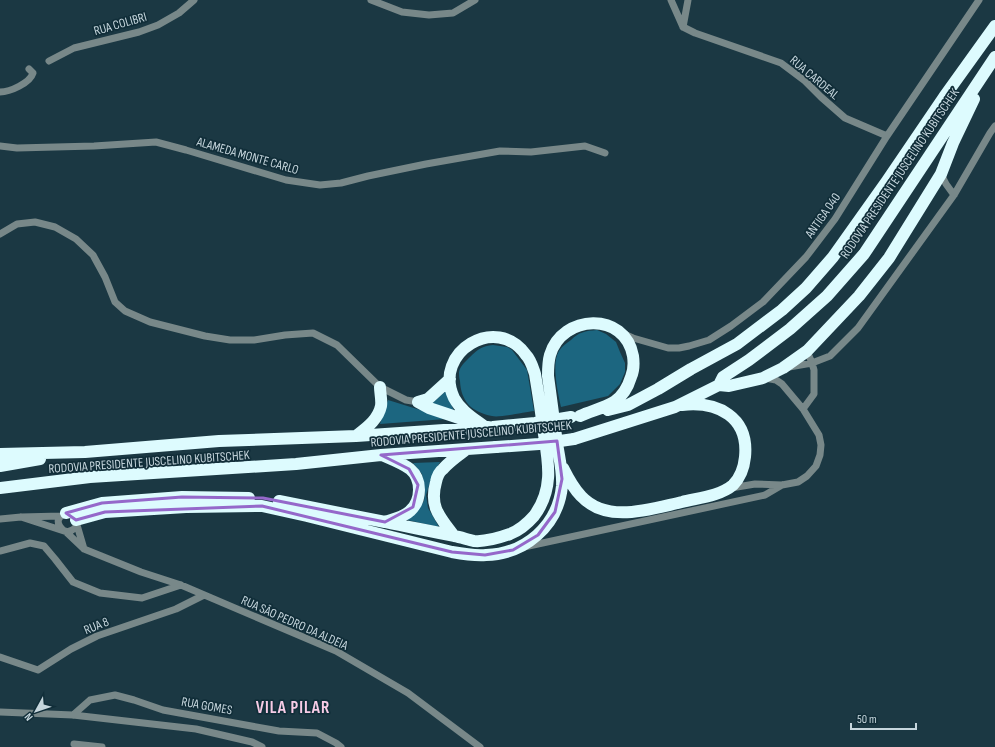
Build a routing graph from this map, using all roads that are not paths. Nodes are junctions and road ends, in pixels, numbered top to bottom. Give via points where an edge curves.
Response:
1 (194, 0) edge
2 (371, 0) edge
3 (475, 0) edge
4 (671, 0) edge
5 (688, 0) edge
6 (979, 0) edge
7 (995, 26) edge
8 (683, 27) junction
9 (994, 59) edge
10 (49, 61) dead end
11 (29, 69) dead end
12 (0, 92) edge
13 (995, 126) edge
14 (887, 136) junction
15 (0, 146) edge
16 (605, 153) dead end
17 (941, 174) junction
18 (954, 195) junction
19 (0, 234) edge
20 (619, 331) junction
21 (807, 351) junction
22 (812, 362) junction
23 (783, 368) junction
24 (763, 378) junction
25 (450, 379) junction
26 (719, 385) junction
27 (380, 387) junction
28 (418, 402) junction
29 (675, 407) junction
30 (803, 409) junction
31 (575, 416) junction
32 (489, 427) junction
33 (356, 436) junction
34 (467, 449) junction
35 (85, 452) junction
36 (0, 454) edge
37 (381, 455) junction
38 (560, 460) junction
39 (0, 466) edge
40 (782, 485) junction
41 (0, 488) edge
42 (727, 489) junction
43 (21, 517) junction
44 (70, 518) junction
45 (0, 519) edge
46 (385, 522) junction
47 (64, 531) junction
48 (454, 536) junction
49 (84, 549) junction
50 (513, 550) junction
51 (0, 551) edge
52 (182, 585) junction
53 (204, 595) junction
54 (0, 657) edge
55 (0, 712) edge
56 (73, 715) junction
57 (74, 744) dead end
58 (102, 747) edge
59 (262, 747) edge
60 (341, 747) edge
61 (480, 747) edge

1 - 10 street, RUA COLIBRI via 158,25 74,48
2 - 3 street via 402,12 429,15 453,13
4 - 8 street
5 - 8 street
6 - 14 street, ANTIGA 040
7 - 31 highway, RODOVIA PRESIDENTE JUSCELINO KUBITSCHEK via 833,257 806,288 737,344 658,389 628,405
8 - 14 street, RUA CARDEAL via 781,63 845,118
9 - 17 highway via 953,143
9 - 26 highway, RODOVIA PRESIDENTE JUSCELINO KUBITSCHEK via 864,254 827,296 790,330 723,377
11 - 12 street via 33,73 32,77 18,87
13 - 18 street
14 - 20 street, ANTIGA 040 via 836,219 806,257 763,302 731,326 709,340 678,348 652,344
15 - 16 street, ALAMEDA MONTE CARLO via 16,148 156,142 286,180 320,185 500,151 531,152 584,146
17 - 18 street
17 - 21 highway via 889,258 859,296
18 - 22 street via 858,328 830,356
19 - 27 street via 17,224 35,222 55,227 76,239 93,255 115,302 125,311 150,322 230,340 254,340 313,333 337,345
20 - 31 highway via 627,340 633,359 632,375 624,393 615,402
20 - 38 highway via 605,324 578,325 562,336 552,348 548,376
21 - 22 street
21 - 23 highway
22 - 23 street
22 - 30 street via 814,394
23 - 24 highway
24 - 26 highway via 729,386
24 - 30 street via 776,380 782,384
25 - 28 highway via 428,399
25 - 32 highway via 454,397 459,405
25 - 48 highway via 454,360 459,353 477,340 500,337 522,350 536,374 549,464 545,496 537,512 524,526 494,540 474,541
26 - 29 highway, RODOVIA PRESIDENTE JUSCELINO KUBITSCHEK
27 - 28 street via 406,400
27 - 33 highway via 379,411 369,426
28 - 32 highway via 429,408
29 - 34 highway, RODOVIA PRESIDENTE JUSCELINO KUBITSCHEK, bridge via 574,439
29 - 42 highway via 700,405 718,408 732,418 740,428 745,439 745,460 738,479
30 - 40 street via 819,435 820,455 816,466 807,476 798,482
31 - 32 highway, RODOVIA PRESIDENTE JUSCELINO KUBITSCHEK, bridge
32 - 33 highway, RODOVIA PRESIDENTE JUSCELINO KUBITSCHEK
33 - 35 highway, RODOVIA PRESIDENTE JUSCELINO KUBITSCHEK via 219,441
34 - 37 highway, RODOVIA PRESIDENTE JUSCELINO KUBITSCHEK
34 - 48 highway via 442,470 434,490 438,514
35 - 36 highway
35 - 39 highway
37 - 41 highway, RODOVIA PRESIDENTE JUSCELINO KUBITSCHEK via 296,464 90,477
37 - 46 highway via 409,469 416,477 418,485 417,500 410,511
38 - 42 highway via 570,483 580,496 604,510 643,510 712,495
38 - 50 highway via 562,486 552,518 538,535
40 - 42 street via 755,484
40 - 50 street via 765,495
43 - 44 street
43 - 45 street
43 - 47 street
44 - 46 highway via 109,502 182,497 263,498
44 - 47 street via 74,530
44 - 47 street via 59,519 58,524
44 - 49 street
44 - 50 highway via 105,512 262,506 452,552 485,555
46 - 48 highway
47 - 49 street, RUA SÃO PEDRO DA ALDEIA
49 - 52 street, RUA SÃO PEDRO DA ALDEIA
51 - 52 street via 30,543 44,546 73,582 100,593 142,598
52 - 53 street, RUA SÃO PEDRO DA ALDEIA
53 - 54 street, RUA 8 via 176,609 97,636 38,670
53 - 61 street, RUA SÃO PEDRO DA ALDEIA via 336,651 408,693
55 - 56 street
56 - 59 street via 196,729 252,742
56 - 60 street, RUA GOMES via 90,700 116,695 163,710 279,731 317,733
57 - 58 street

